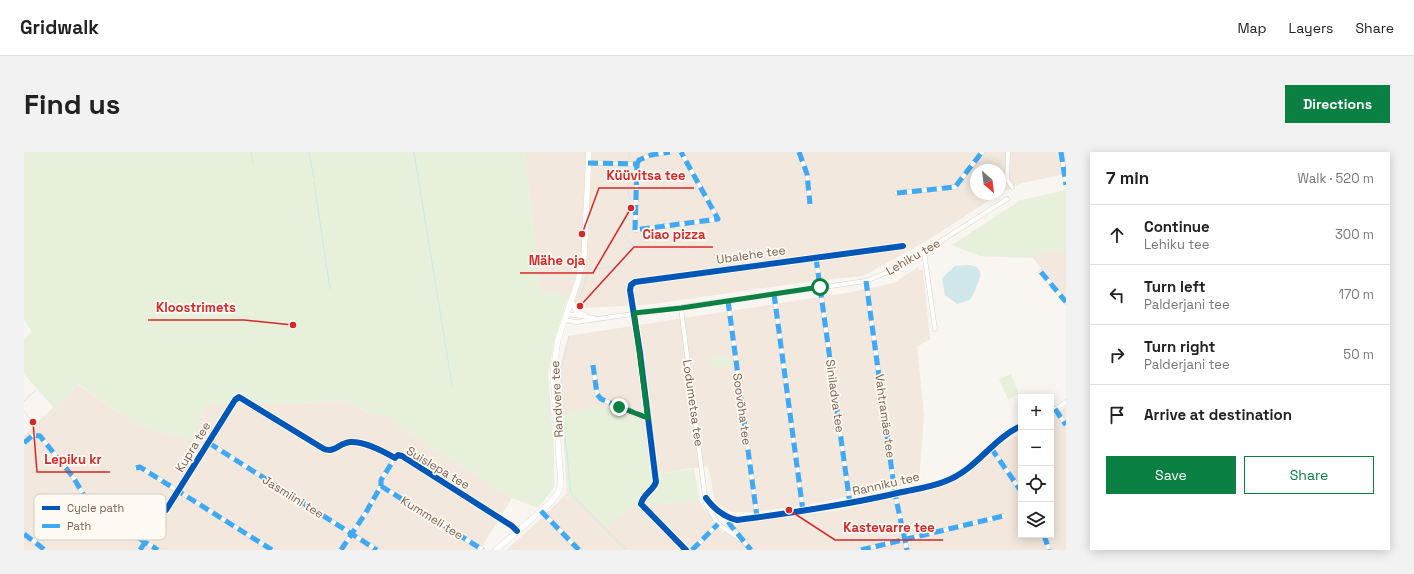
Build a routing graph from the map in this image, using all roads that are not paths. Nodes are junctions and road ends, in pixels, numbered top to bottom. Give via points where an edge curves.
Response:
1 (588, 152) edge
2 (670, 152) edge
3 (681, 152) edge
4 (799, 152) edge
5 (982, 152) edge
6 (1008, 152) edge
7 (1061, 152) edge
8 (588, 163) junction
9 (637, 164) junction
10 (1066, 183) edge
11 (1012, 187) dead end
12 (897, 193) dead end
13 (1007, 199) dead end
14 (810, 204) dead end
15 (903, 246) dead end
16 (924, 252) junction
17 (816, 258) junction
18 (1041, 272) dead end
19 (866, 281) junction
20 (820, 287) junction
21 (774, 294) junction
22 (571, 301) junction
23 (728, 301) junction
24 (1066, 302) edge
25 (681, 308) junction
26 (634, 313) junction
27 (567, 314) junction
28 (585, 316) junction
29 (595, 318) junction
30 (565, 320) junction
31 (935, 329) dead end
32 (593, 365) dead end
33 (239, 397) joint
34 (1066, 402) edge
35 (1054, 410) edge
36 (1054, 412) edge
37 (648, 418) junction
38 (1066, 425) edge
39 (1018, 428) edge
40 (24, 443) edge
41 (209, 443) junction
42 (992, 448) junction
43 (395, 458) junction
44 (136, 468) dead end
45 (380, 486) junction
46 (1018, 487) edge
47 (179, 491) junction
48 (83, 494) edge
49 (895, 494) junction
50 (706, 498) junction
51 (850, 504) junction
52 (166, 510) dead end
53 (541, 511) junction
54 (803, 511) junction
55 (1003, 516) dead end
56 (757, 517) junction
57 (727, 519) junction
58 (736, 520) junction
59 (719, 524) junction
60 (733, 529) junction
61 (517, 531) junction
62 (24, 534) edge
63 (352, 534) junction
64 (1045, 538) edge
65 (740, 539) junction
66 (143, 540) edge
67 (905, 540) junction
68 (36, 542) dead end
69 (146, 542) junction
70 (140, 550) edge
71 (158, 550) edge
72 (272, 550) edge
73 (341, 550) edge
74 (377, 550) edge
75 (483, 550) edge
76 (496, 550) edge
77 (579, 550) edge
78 (686, 550) edge
79 (692, 550) edge
80 (751, 550) edge
81 (861, 550) edge
82 (907, 550) edge
83 (1049, 550) edge

1 - 8 main road, Randvere tee
2 - 9 street via 651,155 639,160
3 - 9 street via 718,219 635,230
4 - 14 street via 807,174
5 - 12 street via 955,187
6 - 11 street via 1007,179
7 - 10 street
8 - 9 street
8 - 22 main road, Randvere tee via 584,257
13 - 16 street, Lehiku tee
15 - 17 street, Ubalehe tee
16 - 19 street, Lehiku tee via 890,272
16 - 31 street
17 - 20 street, Siniladva tee
17 - 26 street, Ubalehe tee via 635,282 630,290
18 - 24 street
19 - 20 street, Lehiku tee
19 - 49 street, Vahtramäe tee
20 - 21 street, Lehiku tee
20 - 51 street, Siniladva tee
21 - 23 street, Lehiku tee
21 - 54 street
22 - 27 main road, Randvere tee
22 - 28 main road via 577,312
23 - 25 street, Lehiku tee
23 - 56 street, Soovõha tee
25 - 26 street, Lehiku tee
25 - 50 street, Lodumetsa tee
26 - 29 street, Lehiku tee
26 - 37 street
27 - 28 street, Lehiku tee
27 - 30 main road, Randvere tee
28 - 29 street, Lehiku tee
29 - 30 street, Lehiku tee via 576,322
30 - 53 main road, Randvere tee via 554,358 553,373 562,478 556,496
32 - 37 street via 597,394 601,399
33 - 41 street, Kupra tee
33 - 43 street, Suislepa tee via 324,449 333,450 351,442 380,450
34 - 35 street
36 - 38 street
37 - 78 street via 656,482 641,504
39 - 42 street, Ranniku tee
40 - 48 street via 33,435 40,436 73,476
41 - 47 street, Kupra tee
41 - 63 street, Jasmiini tee
42 - 46 street
42 - 49 street, Ranniku tee via 964,472 946,482
43 - 45 street
43 - 61 street, Suislepa tee via 398,455 402,456
44 - 47 street via 140,467
45 - 63 street
45 - 75 street, Kummeli tee
47 - 52 street, Kupra tee
47 - 72 street
49 - 51 street, Ranniku tee
49 - 67 street, Vahtramäe tee
50 - 57 street
50 - 59 street, Lodumetsa tee via 709,512
51 - 54 street, Ranniku tee
53 - 61 main road, Randvere tee
53 - 77 street
54 - 56 street, Ranniku tee
55 - 67 street
56 - 58 street, Ranniku tee
57 - 58 street, Ranniku tee
57 - 59 street
57 - 59 street via 718,517
57 - 60 street
58 - 60 street via 732,525
59 - 65 street
59 - 79 street
60 - 65 street
61 - 76 main road, Randvere tee
62 - 68 street
63 - 73 street
63 - 74 street, Jasmiini tee
64 - 83 street
65 - 80 street
66 - 69 street
67 - 81 street
67 - 82 street, Vahtramäe tee
69 - 70 street
69 - 71 street

